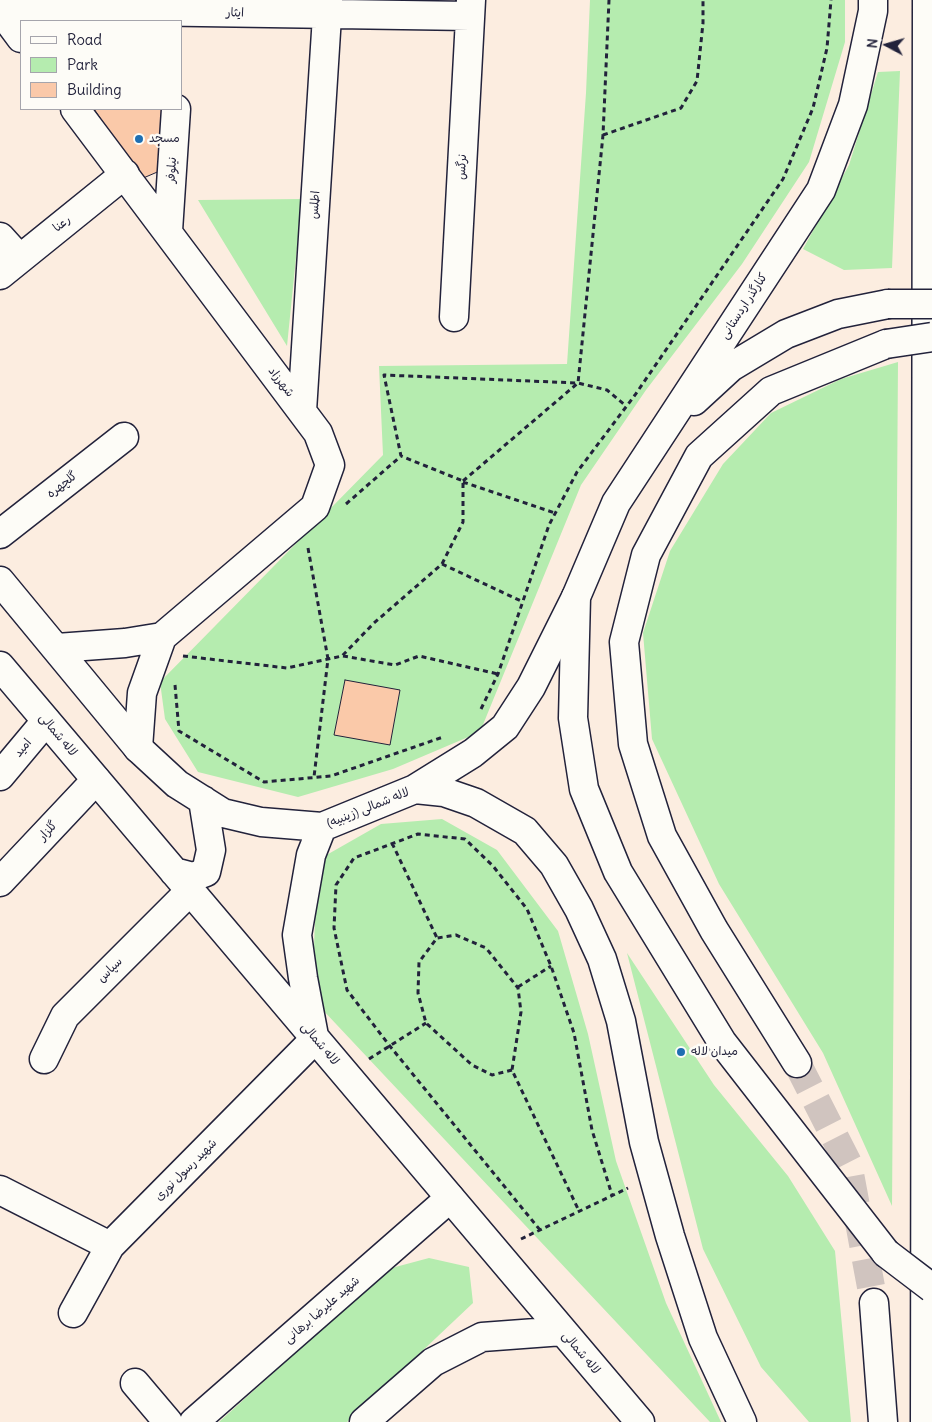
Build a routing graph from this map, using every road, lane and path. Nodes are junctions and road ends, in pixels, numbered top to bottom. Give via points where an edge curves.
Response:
1 (609, 0) edge
2 (703, 0) edge
3 (831, 0) edge
4 (873, 0) edge
5 (927, 0) edge
6 (328, 7) edge
7 (470, 8) edge
8 (182, 12) edge
9 (14, 17) edge
10 (76, 110) edge
11 (176, 110) edge
12 (603, 135) junction
13 (125, 174) junction
14 (168, 231) junction
15 (0, 237) edge
16 (10, 266) edge
17 (932, 304) edge
18 (454, 317) dead end
19 (932, 337) edge
20 (384, 375) dead end
21 (578, 383) junction
22 (626, 406) junction
23 (302, 411) junction
24 (666, 425) junction
25 (124, 436) dead end
26 (401, 456) dead end
27 (463, 481) junction
28 (555, 513) junction
29 (0, 534) edge
30 (307, 538) dead end
31 (442, 564) junction
32 (0, 581) edge
33 (576, 597) junction
34 (522, 601) junction
35 (162, 637) junction
36 (57, 648) junction
37 (182, 656) dead end
38 (342, 656) junction
39 (328, 659) junction
40 (0, 666) edge
41 (498, 674) junction
42 (175, 683) dead end
43 (477, 718) dead end
44 (46, 721) junction
45 (446, 736) dead end
46 (138, 748) junction
47 (0, 776) edge
48 (314, 777) junction
49 (96, 780) junction
50 (415, 789) junction
51 (203, 800) junction
52 (322, 827) junction
53 (392, 843) junction
54 (182, 881) junction
55 (0, 882) edge
56 (437, 938) junction
57 (551, 966) junction
58 (518, 988) junction
59 (426, 1022) junction
60 (315, 1039) junction
61 (389, 1045) junction
62 (44, 1059) dead end
63 (797, 1063) tunnel mouth
64 (512, 1070) junction
65 (346, 1075) junction
66 (654, 1176) junction
67 (0, 1190) edge
68 (612, 1196) junction
69 (450, 1198) junction
70 (579, 1211) junction
71 (540, 1230) junction
72 (110, 1246) junction
73 (495, 1251) junction
74 (932, 1288) edge
75 (874, 1303) tunnel mouth
76 (73, 1313) dead end
77 (563, 1331) junction
78 (135, 1383) dead end
79 (168, 1422) edge
80 (194, 1422) edge
81 (364, 1422) edge
82 (640, 1422) edge
83 (742, 1422) edge
84 (884, 1422) edge
85 (925, 1422) edge

1 - 12 path
2 - 12 path via 704,23 697,81 681,108
3 - 22 path via 827,48 813,108 783,179
4 - 24 main road, کنارگذر اردستانی via 853,104 821,190
5 - 85 main road
6 - 7 main road, ایثار
6 - 8 main road, ایثار
6 - 23 main road, اطلس
7 - 18 main road, نرگس
8 - 9 main road, ایثار
10 - 13 main road, شهرزاد
11 - 14 main road, نیلوفر
12 - 21 path
13 - 14 main road, شهرزاد
13 - 16 main road, رعنا
14 - 23 main road, شهرزاد
15 - 16 main road
17 - 24 main road, bridge via 888,304 838,314 786,334 731,367
19 - 63 main road, bridge via 886,344 770,391 699,456 646,555 624,642 633,744 662,836 714,930
20 - 21 path
21 - 22 path via 608,390
21 - 27 path
22 - 28 path via 577,472
23 - 35 main road, شهرزاد via 318,433 330,465 315,507
24 - 33 main road, کنارگذر اردستانی via 616,503
25 - 29 main road, گلچهره
26 - 27 path
27 - 28 path
27 - 31 path via 463,522
28 - 34 path
30 - 39 path
31 - 34 path
31 - 38 path via 374,623
32 - 36 main road
33 - 50 main road, لاله شمالی (زینبیه) via 532,687 505,727 474,753
33 - 74 main road, bridge via 574,727 584,789 618,872 722,1042 886,1253
34 - 41 path
35 - 36 main road
35 - 46 main road via 142,693
36 - 46 main road
37 - 39 path via 287,668
38 - 39 path
38 - 41 path via 395,665 419,656
39 - 48 path
40 - 44 main road, لاله شمالی
41 - 43 path
42 - 48 path via 179,731 264,782
44 - 47 main road, امید
44 - 49 main road, لاله شمالی
45 - 48 path via 331,776
46 - 51 main road via 177,784
49 - 54 main road, لاله شمالی
49 - 55 main road, گلزار
50 - 52 main road, لاله شمالی (زینبیه)
50 - 66 main road via 444,792 476,803 525,831 554,865 602,958 621,1021 644,1142
51 - 52 main road via 223,813 260,822
51 - 54 main road via 211,850 206,872
52 - 60 main road via 311,854 297,935
53 - 56 path
53 - 57 path via 418,834 465,839 493,866 527,909
53 - 61 path via 354,858 336,885 334,928 347,990
54 - 60 main road, لاله شمالی
54 - 62 main road, سپاس via 65,1016
56 - 58 path via 456,935 486,948
56 - 59 path via 419,962 418,993
57 - 58 path
57 - 68 path via 574,1033 592,1130
58 - 64 path via 521,1012
59 - 61 path
59 - 64 path via 472,1065 492,1075
60 - 65 main road, لاله شمالی
60 - 72 main road, شهید رسول نوری
61 - 65 path
61 - 71 path
64 - 70 path
65 - 69 main road, لاله شمالی
66 - 68 path
66 - 83 main road via 703,1338
67 - 72 main road
68 - 70 path
69 - 73 main road, لاله شمالی
69 - 80 main road, شهید علیرضا برهانی
70 - 71 path
71 - 73 path
72 - 76 main road, شهید رسول نوری
73 - 77 main road, لاله شمالی
75 - 84 main road
77 - 81 main road via 482,1337 433,1362
77 - 82 main road, لاله شمالی
78 - 79 main road

